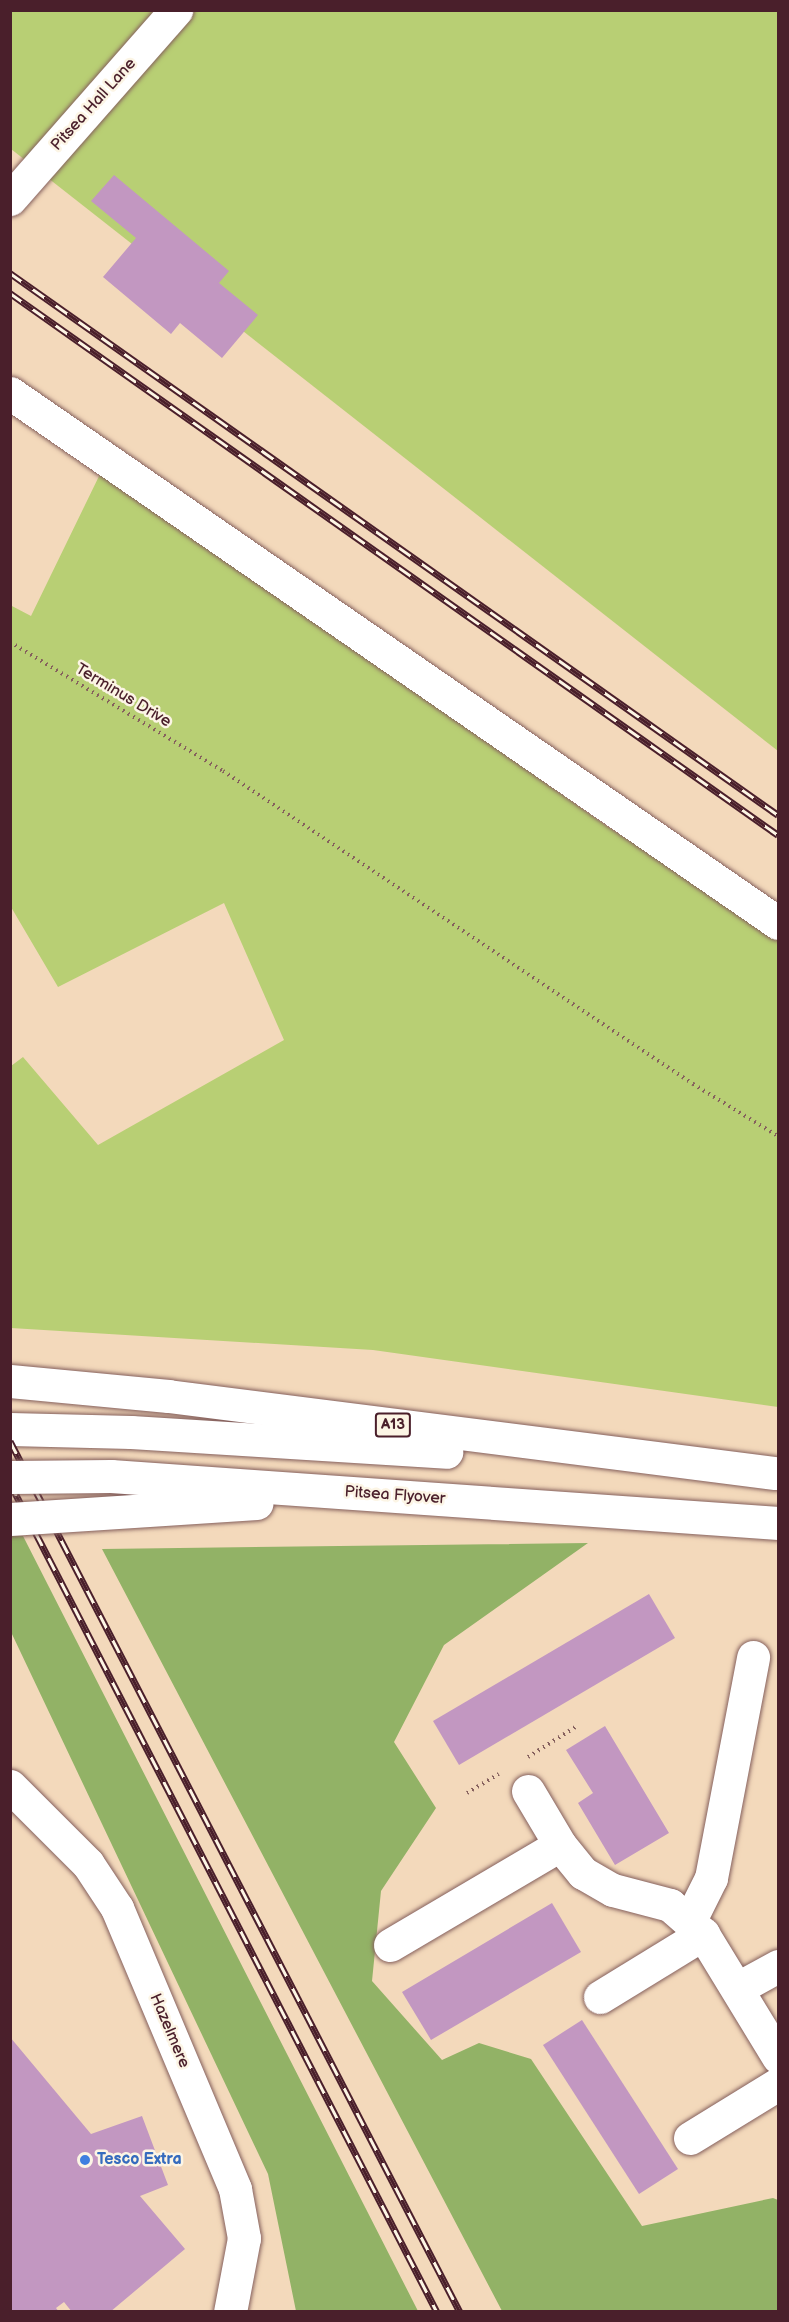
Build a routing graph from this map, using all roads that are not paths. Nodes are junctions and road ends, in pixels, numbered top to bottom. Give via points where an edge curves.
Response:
1 (176, 10) edge
2 (12, 195) edge
3 (10, 393) edge
4 (778, 923) edge
5 (10, 1381) edge
6 (10, 1429) edge
7 (777, 1473) edge
8 (10, 1477) edge
9 (381, 1495) junction
10 (10, 1519) edge
11 (778, 1523) edge
12 (753, 1657) dead end
13 (10, 1786) edge
14 (528, 1791) dead end
15 (560, 1845) junction
16 (697, 1927) junction
17 (390, 1945) dead end
18 (778, 1966) edge
19 (738, 1988) junction
20 (600, 1997) dead end
21 (778, 2057) edge
22 (778, 2084) edge
23 (690, 2138) dead end
24 (230, 2312) edge

1 - 2 main road, Pitsea Hall Lane
3 - 4 main road
5 - 7 main road, A13 via 179,1398
6 - 7 main road, A13 via 131,1432
8 - 9 main road, Pitsea Flyover, bridge via 111,1476
9 - 10 main road, bridge
9 - 11 main road, Pitsea Flyover, bridge
12 - 16 main road via 711,1878
13 - 24 main road, Hazelmere via 88,1864 117,1908 235,2189 244,2238
14 - 15 main road
15 - 16 main road via 597,1883 670,1905
15 - 17 main road
16 - 19 main road
16 - 20 main road
18 - 19 main road
19 - 21 main road
22 - 23 main road

